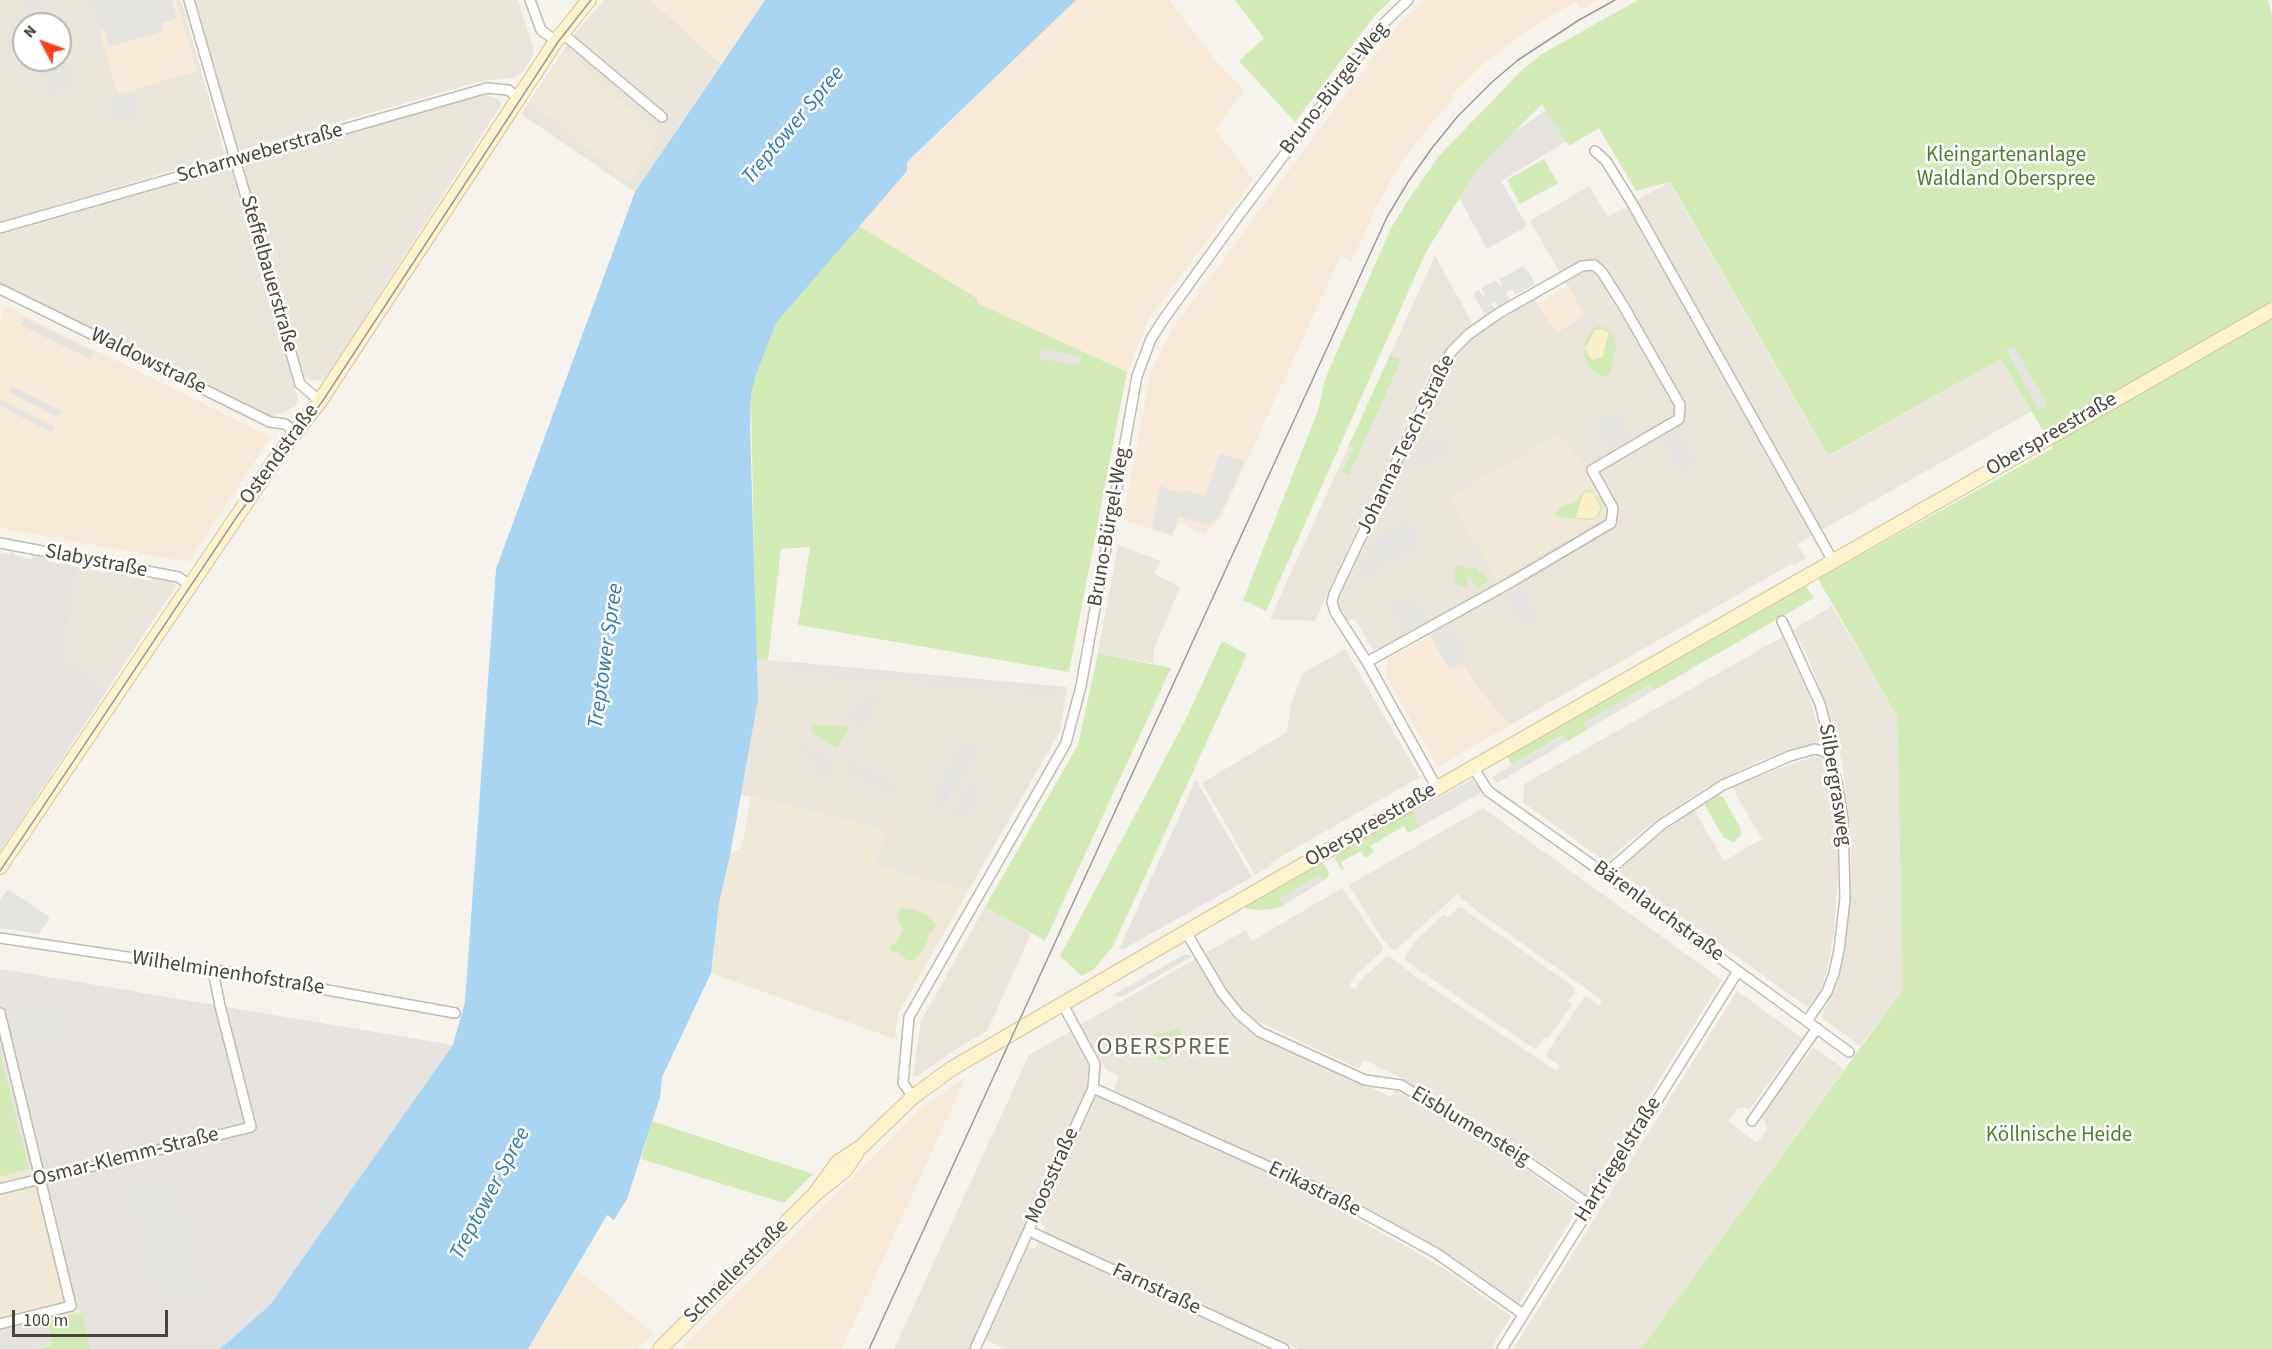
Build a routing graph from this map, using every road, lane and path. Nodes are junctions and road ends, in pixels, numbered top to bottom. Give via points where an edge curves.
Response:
1 (189, 0) edge
2 (530, 0) edge
3 (589, 0) edge
4 (1408, 0) edge
5 (559, 37) junction
6 (518, 98) junction
7 (662, 117) dead end
8 (1595, 151) dead end
9 (236, 161) junction
10 (0, 228) edge
11 (0, 289) edge
12 (2272, 310) edge
13 (320, 400) junction
14 (295, 432) junction
15 (0, 543) edge
16 (1833, 561) junction
17 (190, 585) junction
18 (1782, 621) dead end
19 (1367, 662) junction
20 (1826, 752) junction
21 (1473, 768) junction
22 (1437, 788) junction
23 (0, 867) edge
24 (1605, 874) junction
25 (1186, 932) junction
26 (0, 938) edge
27 (213, 970) junction
28 (1738, 971) junction
29 (1062, 1003) junction
30 (454, 1012) dead end
31 (0, 1013) edge
32 (1807, 1021) junction
33 (1817, 1028) junction
34 (1848, 1052) dead end
35 (1093, 1088) junction
36 (913, 1097) junction
37 (1752, 1121) dead end
38 (41, 1179) junction
39 (0, 1189) edge
40 (1590, 1205) junction
41 (1029, 1231) junction
42 (1523, 1314) junction
43 (0, 1324) edge
44 (660, 1349) edge
45 (975, 1349) edge
46 (1284, 1349) edge
47 (1502, 1349) edge

1 - 9 street, Steffelbauerstraße
2 - 5 street via 541,30
3 - 5 main road, Ostendstraße
4 - 36 street, Bruno-Bürgel-Weg via 1382,25 1151,339 1137,376 1081,686 1066,743 909,1017 903,1083
5 - 6 main road, Ostendstraße
5 - 7 street
6 - 9 street, Scharnweberstraße via 508,90 487,88
6 - 13 main road, Ostendstraße
8 - 16 street via 1606,161 1632,203
9 - 10 street, Scharnweberstraße
9 - 13 street, Steffelbauerstraße via 300,384
11 - 14 street, Waldowstraße
12 - 16 main road, Oberspreestraße
13 - 14 main road, Ostendstraße
14 - 17 main road, Ostendstraße
15 - 17 street, Slabystraße via 177,577
16 - 21 main road, Oberspreestraße
17 - 23 main road, Ostendstraße
18 - 20 street, Silbergrasweg via 1820,704 1829,739
19 - 19 street, Johanna-Tesch-Straße via 1335,612 1334,594 1441,368 1469,334 1499,313 1582,266 1594,265 1624,307 1680,405 1679,419 1592,470 1613,508 1611,523
19 - 22 street, Johanna-Tesch-Straße
20 - 24 street via 1815,749 1790,756 1723,785 1661,825
20 - 32 street, Silbergrasweg via 1837,782 1843,819 1845,899 1834,973 1827,992
21 - 22 main road, Oberspreestraße
21 - 24 street, Bärenlauchstraße via 1488,791
22 - 25 main road, Oberspreestraße
24 - 28 street, Bärenlauchstraße
25 - 29 main road, Oberspreestraße
25 - 40 street, Eisblumensteig via 1222,993 1260,1032 1365,1080 1401,1085 1515,1153
26 - 27 street, Wilhelminenhofstraße
27 - 30 street, Wilhelminenhofstraße
27 - 38 street, Osmar-Klemm-Straße via 251,1127
28 - 32 street, Bärenlauchstraße
28 - 40 street, Hartriegelstraße
29 - 35 street, Moosstraße via 1095,1064
29 - 36 main road, Oberspreestraße via 951,1069
31 - 38 street
32 - 33 street, Bärenlauchstraße
33 - 34 street, Bärenlauchstraße
33 - 37 street
35 - 41 street, Moosstraße
35 - 42 street, Erikastraße via 1323,1191 1436,1253
36 - 44 main road, Schnellerstraße via 861,1147 845,1170 814,1195
38 - 39 street, Osmar-Klemm-Straße
38 - 43 street via 71,1306
40 - 42 street, Hartriegelstraße
41 - 45 street, Moosstraße
41 - 46 street, Farnstraße
42 - 47 street, Hartriegelstraße

